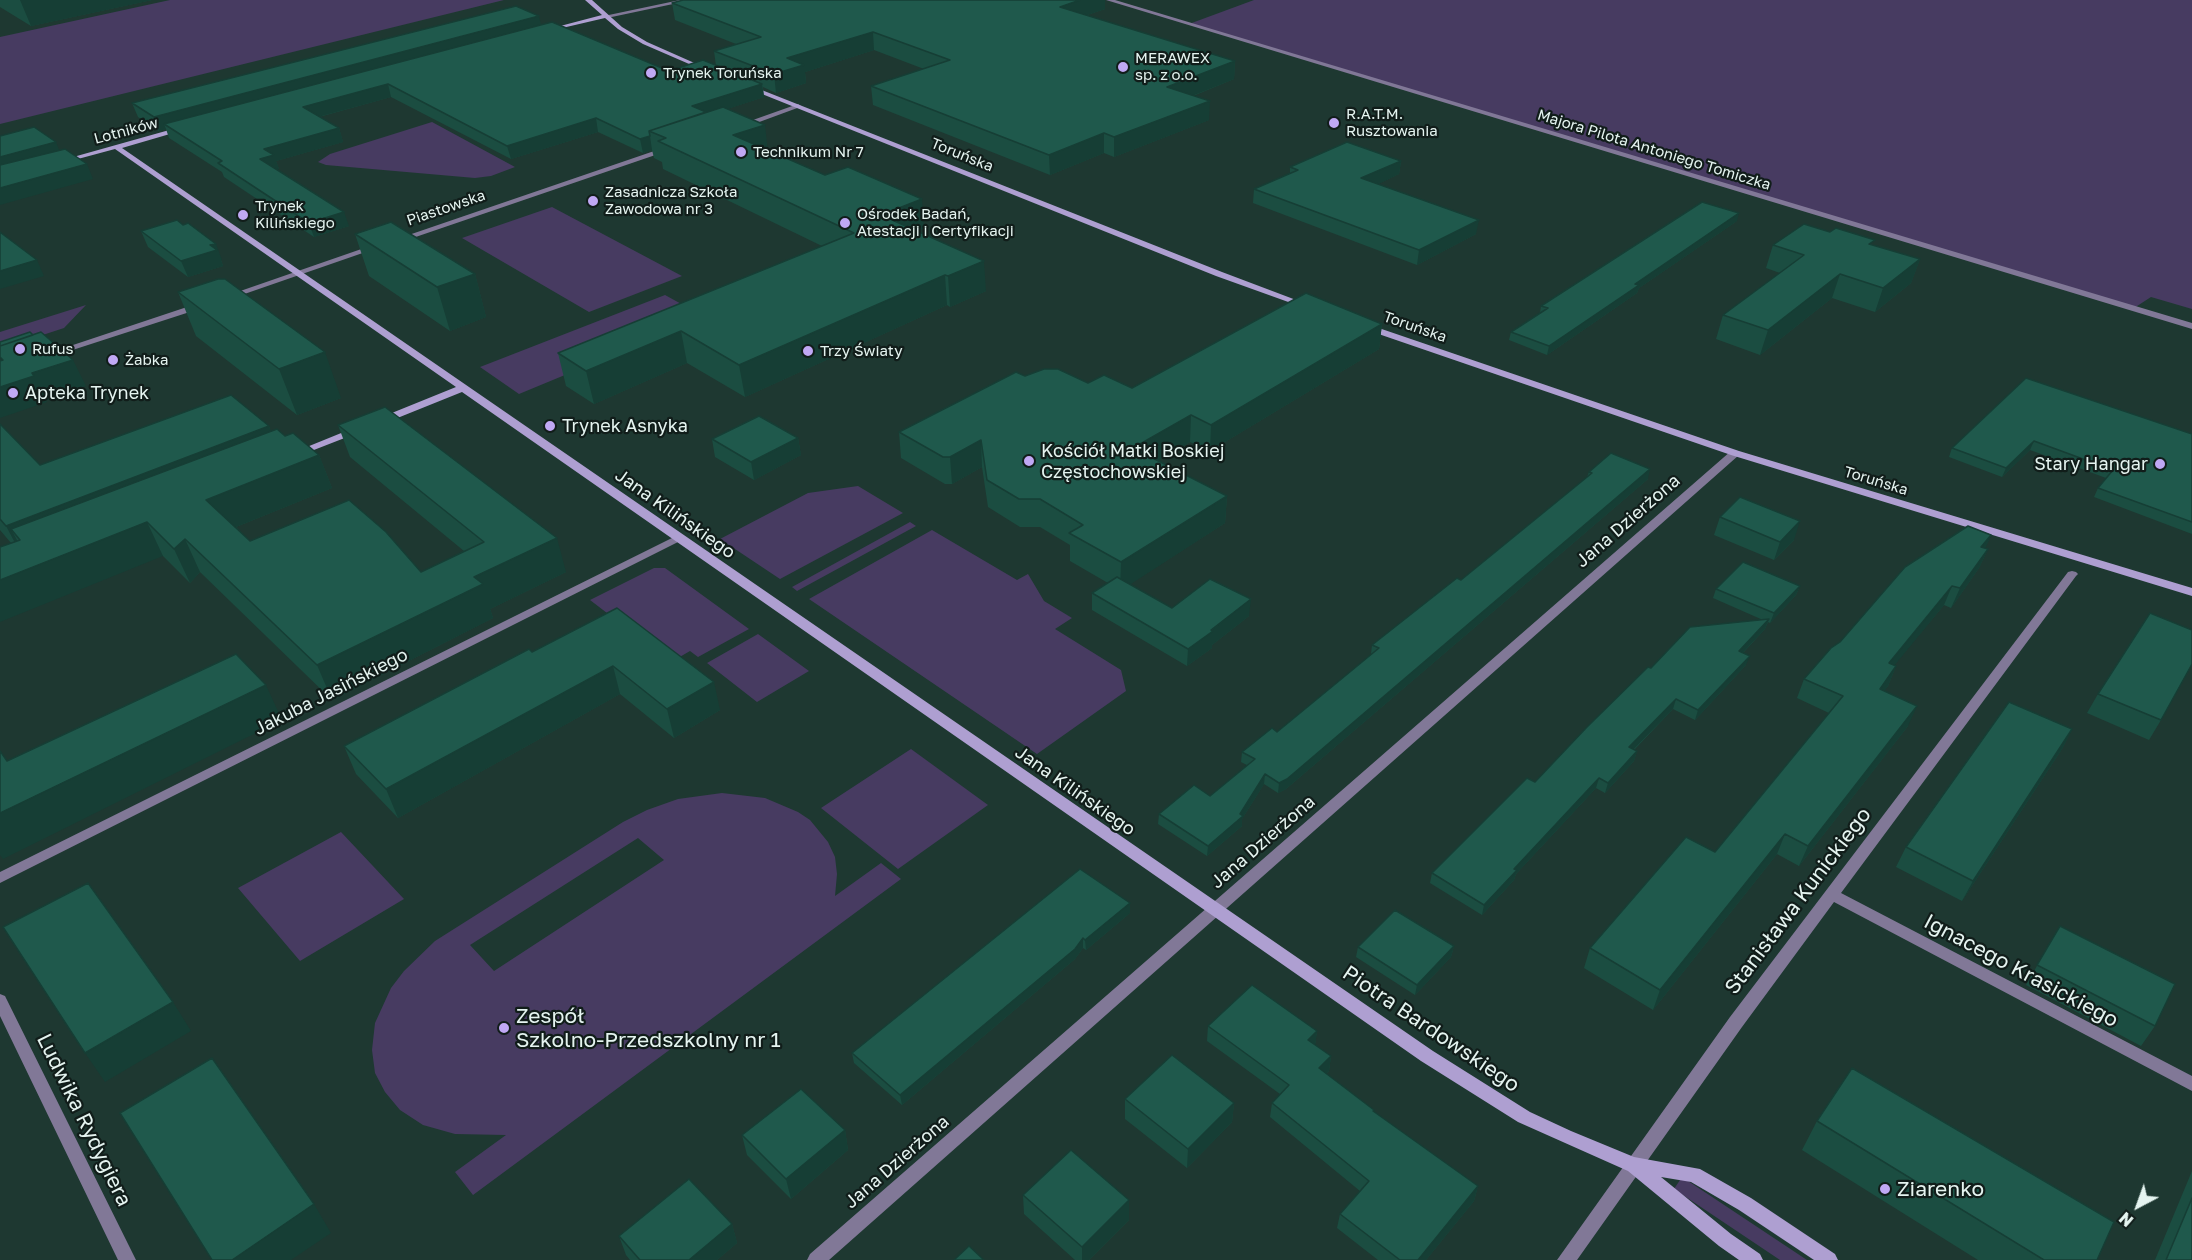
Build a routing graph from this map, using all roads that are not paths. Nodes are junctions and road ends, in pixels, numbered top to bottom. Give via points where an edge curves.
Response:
1 (588, 0) edge
2 (688, 0) edge
3 (1109, 0) edge
4 (607, 16) junction
5 (540, 33) edge
6 (712, 72) edge
7 (745, 85) edge
8 (798, 106) junction
9 (189, 128) edge
10 (727, 130) edge
11 (116, 147) junction
12 (671, 149) edge
13 (55, 164) edge
14 (298, 273) junction
15 (216, 300) edge
16 (204, 304) edge
17 (1315, 308) edge
18 (1358, 323) edge
19 (2192, 326) edge
20 (34, 360) edge
21 (463, 388) junction
22 (1735, 453) junction
23 (282, 459) edge
24 (678, 538) junction
25 (2072, 574) dead end
26 (2192, 592) edge
27 (0, 878) edge
28 (1831, 894) junction
29 (1215, 910) junction
30 (0, 1000) edge
31 (2192, 1084) edge
32 (1634, 1165) junction
33 (127, 1260) edge
34 (816, 1260) edge
35 (1566, 1260) edge
36 (1754, 1260) edge
37 (1829, 1260) edge

1 - 4 street
2 - 4 street
3 - 19 street, Majora Pilota Antoniego Tomiczka
4 - 5 street
4 - 6 street via 645,43
7 - 8 street, Toruńska
8 - 10 street
8 - 17 street, Toruńska via 1209,270
9 - 11 street, Lotników
11 - 13 street, Lotników
11 - 14 street, Jana Kilińskiego
12 - 14 street, Piastowska
14 - 15 street, Piastowska
14 - 21 street, Jana Kilińskiego
16 - 20 street
18 - 22 street, Toruńska
21 - 23 street
21 - 24 street, Jana Kilińskiego
22 - 26 street, Toruńska
22 - 29 street, Jana Dzierżona
24 - 27 street, Jakuba Jasińskiego
24 - 29 street, Jana Kilińskiego
25 - 28 street, Stanisława Kunickiego
28 - 31 street, Ignacego Krasickiego
28 - 32 street, Stanisława Kunickiego
29 - 32 street, Piotra Bardowskiego via 1507,1107
29 - 34 street, Jana Dzierżona
30 - 33 street, Ludwika Rydygiera
32 - 35 street, Stanisława Kunickiego
32 - 36 street, Piotra Bardowskiego
32 - 37 street, Piotra Bardowskiego via 1694,1175

